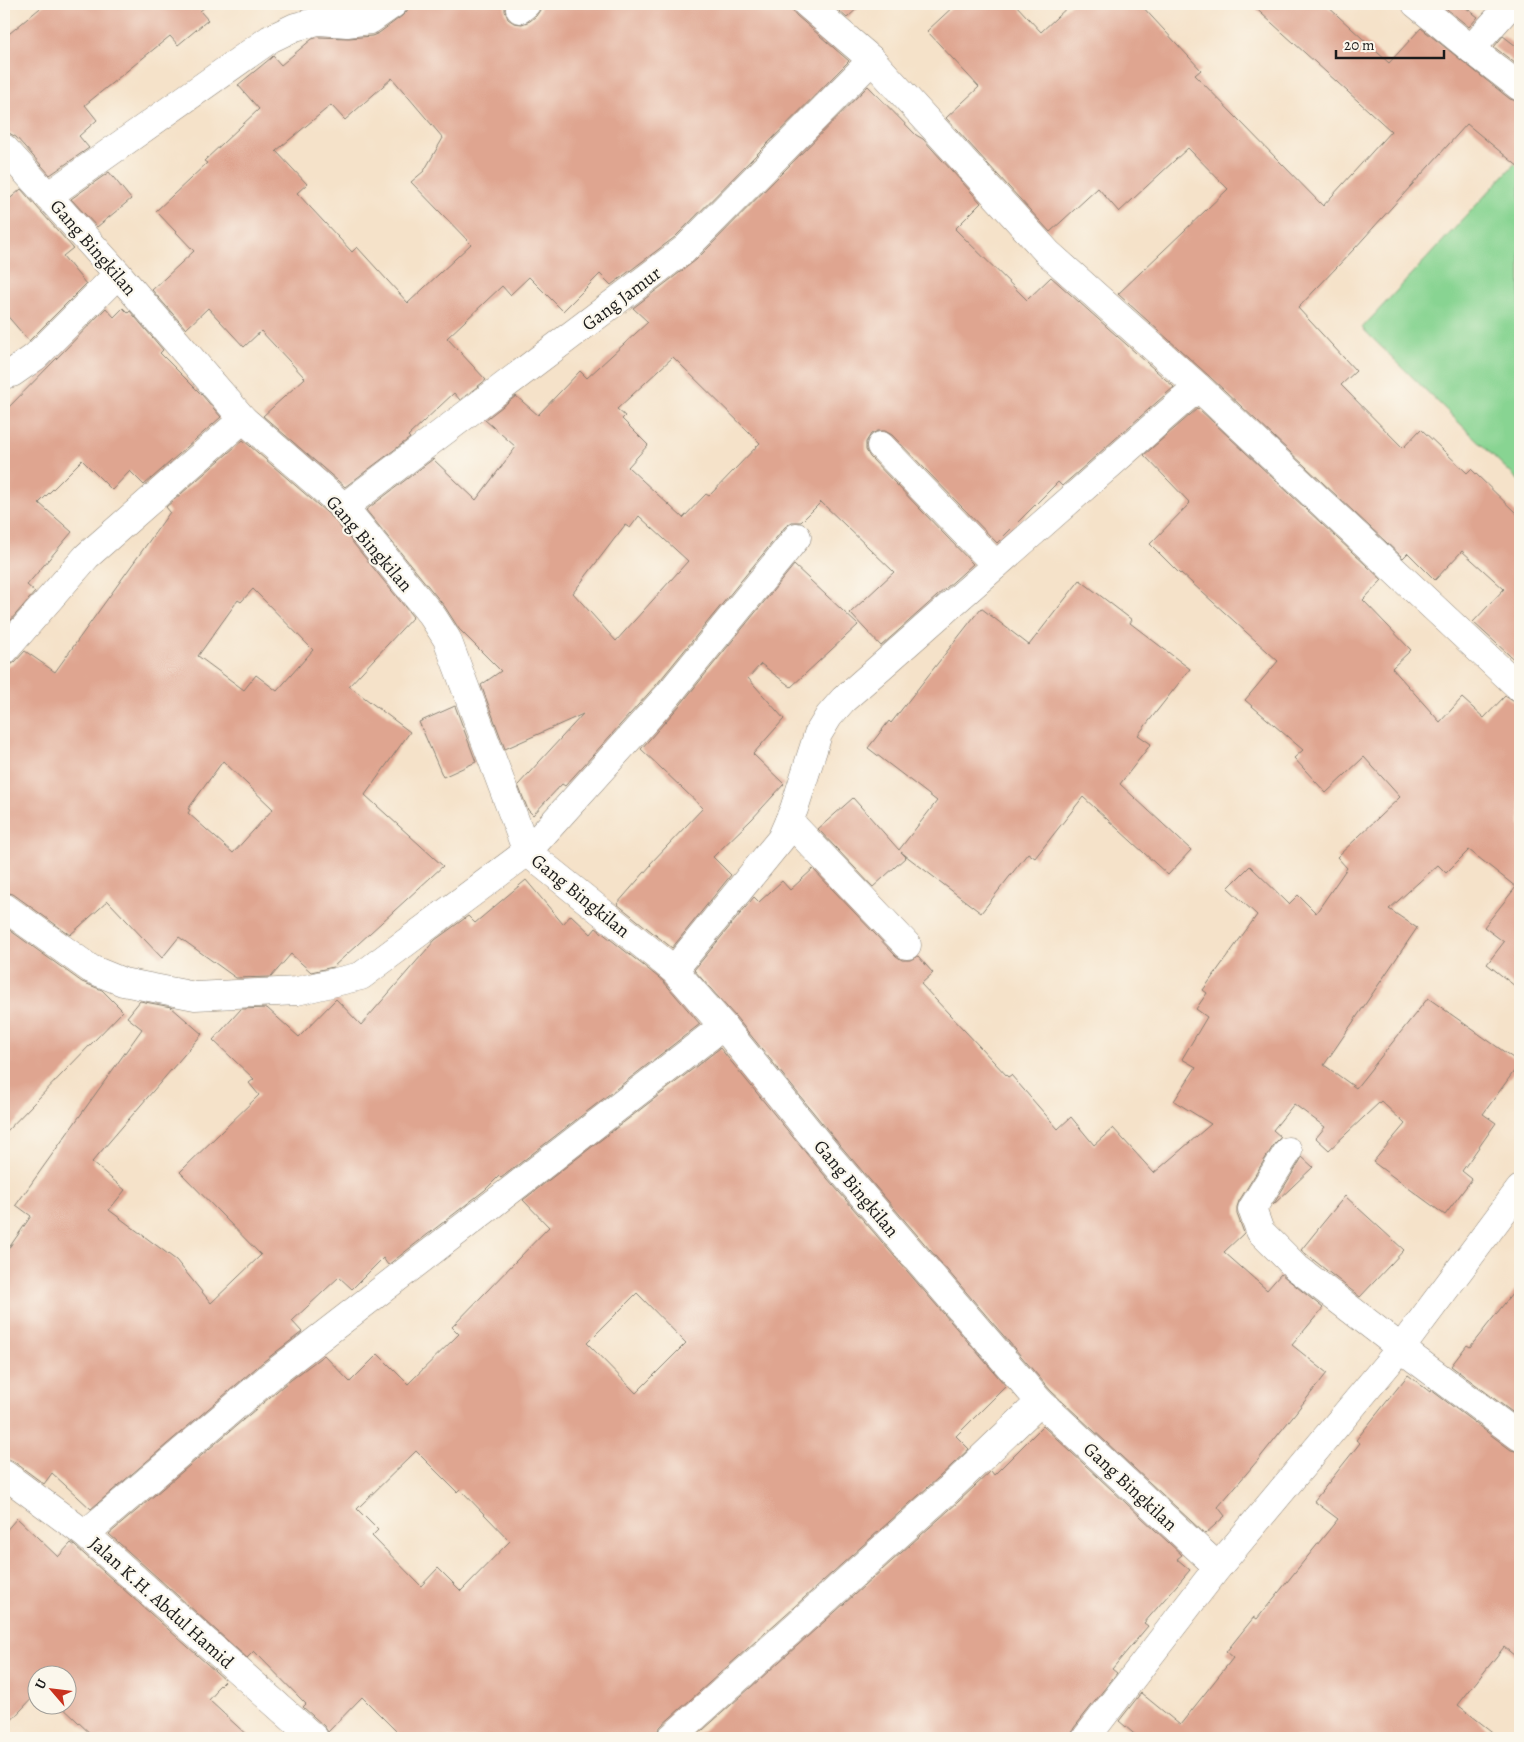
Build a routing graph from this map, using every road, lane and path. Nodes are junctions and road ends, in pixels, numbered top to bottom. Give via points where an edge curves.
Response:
1 (393, 4) edge
2 (807, 4) edge
3 (1416, 4) edge
4 (1511, 4) edge
5 (1471, 49) junction
6 (872, 60) junction
7 (1520, 87) edge
8 (4, 148) edge
9 (48, 196) junction
10 (118, 274) junction
11 (4, 375) edge
12 (1198, 387) junction
13 (243, 419) junction
14 (881, 446) dead end
15 (344, 507) junction
16 (798, 537) dead end
17 (996, 565) junction
18 (4, 651) edge
19 (1520, 688) edge
20 (789, 821) junction
21 (527, 852) junction
22 (4, 907) edge
23 (907, 945) dead end
24 (674, 970) junction
25 (723, 1026) junction
26 (1288, 1151) dead end
27 (1520, 1189) edge
28 (1408, 1353) junction
29 (1040, 1402) junction
30 (1520, 1437) edge
31 (4, 1474) edge
32 (85, 1534) junction
33 (1218, 1567) junction
34 (314, 1738) edge
35 (671, 1738) edge
36 (1086, 1738) edge

1 - 9 street via 370,20 347,23 318,21 270,39
2 - 6 street
3 - 5 street
4 - 5 street
5 - 7 street
6 - 12 street via 1048,252
6 - 15 street, Gang Jamur via 685,249
8 - 9 street, Gang Bingkilan
9 - 10 street, Gang Bingkilan
10 - 11 street via 35,357
10 - 13 street, Gang Bingkilan
12 - 17 street
12 - 19 street
13 - 15 street, Gang Bingkilan
13 - 18 street via 86,556
14 - 17 street
15 - 21 street, Gang Bingkilan via 447,639
16 - 21 street via 669,694
17 - 20 street via 829,716 818,734
20 - 23 street
20 - 24 street via 781,839
21 - 22 street via 360,976 297,991 195,996 123,982 91,969
21 - 24 street, Gang Bingkilan
24 - 25 street, Gang Bingkilan
25 - 29 street, Gang Bingkilan via 827,1154
25 - 32 street via 273,1374
26 - 28 street via 1252,1209 1260,1231 1297,1268
27 - 28 street
28 - 30 street
28 - 33 street
29 - 33 street, Gang Bingkilan
29 - 35 street via 941,1497
31 - 32 street, Jalan K.H. Abdul Hamid
32 - 34 street, Jalan K.H. Abdul Hamid
33 - 36 street

